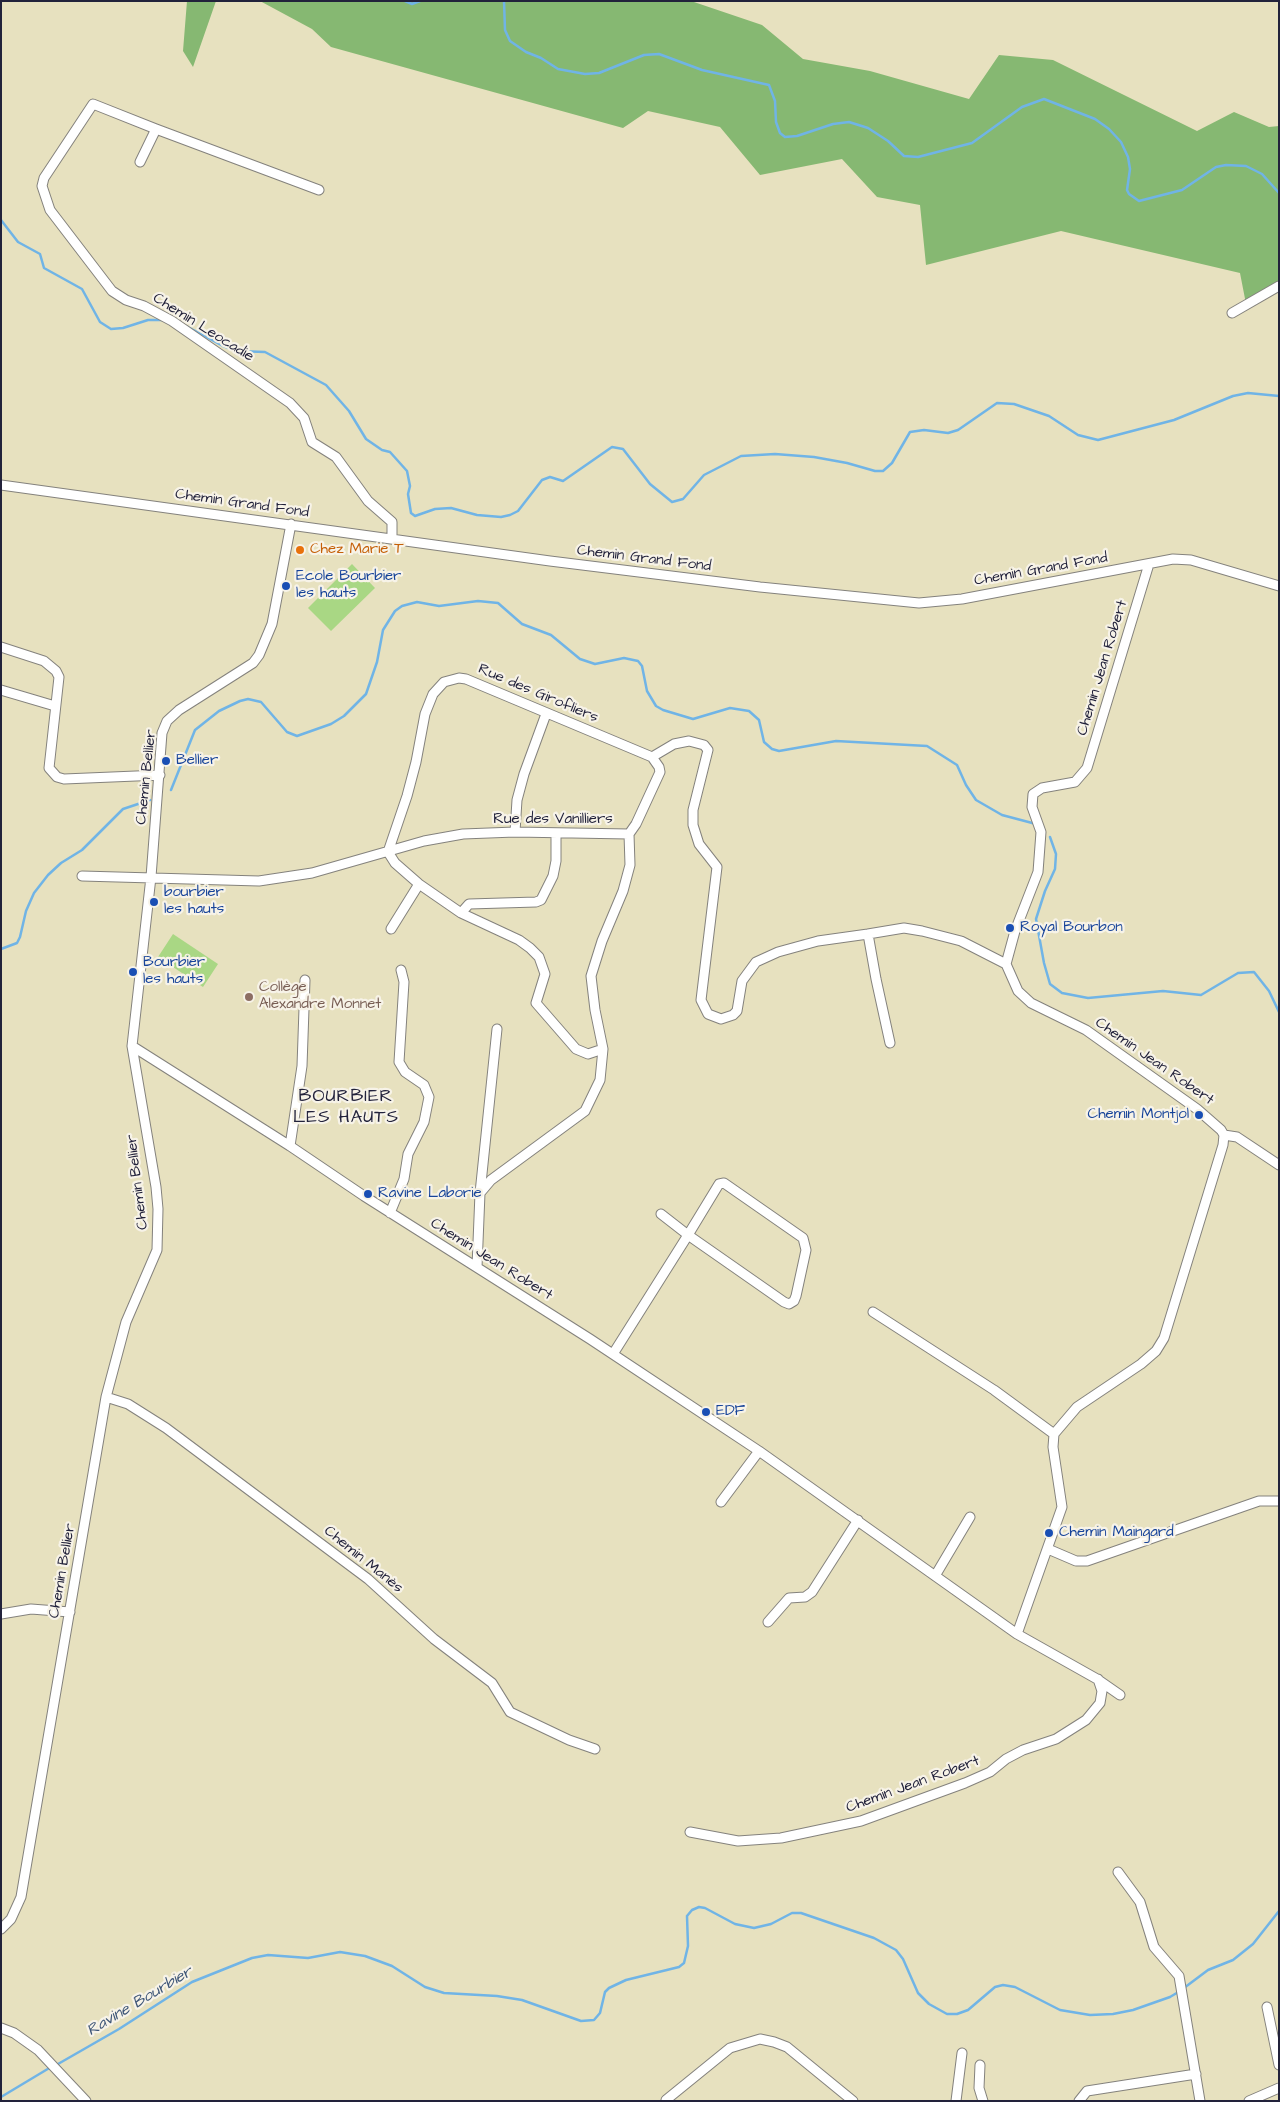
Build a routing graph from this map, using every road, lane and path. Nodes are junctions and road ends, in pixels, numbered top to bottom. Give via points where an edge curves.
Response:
1 (156, 130) junction
2 (140, 162) dead end
3 (319, 190) dead end
4 (1279, 286) edge
5 (1232, 313) dead end
6 (1, 485) edge
7 (291, 524) junction
8 (392, 539) junction
9 (1149, 564) junction
10 (1279, 586) edge
11 (1, 647) edge
12 (1, 690) edge
13 (55, 706) junction
14 (546, 714) junction
15 (652, 757) junction
16 (160, 776) junction
17 (515, 832) junction
18 (556, 832) junction
19 (629, 834) junction
20 (388, 852) junction
21 (82, 876) dead end
22 (151, 877) junction
23 (419, 884) junction
24 (461, 912) junction
25 (391, 929) dead end
26 (868, 934) junction
27 (1006, 964) junction
28 (401, 970) dead end
29 (305, 980) dead end
30 (497, 1029) dead end
31 (890, 1043) dead end
32 (132, 1046) junction
33 (603, 1049) junction
34 (1224, 1135) junction
35 (290, 1146) junction
36 (1279, 1165) edge
37 (480, 1193) junction
38 (390, 1213) junction
39 (661, 1214) dead end
40 (688, 1235) junction
41 (477, 1267) junction
42 (873, 1312) dead end
43 (613, 1354) junction
44 (106, 1397) junction
45 (1054, 1434) junction
46 (759, 1451) junction
47 (1279, 1501) edge
48 (721, 1502) dead end
49 (970, 1517) dead end
50 (858, 1520) junction
51 (1048, 1549) junction
52 (935, 1576) junction
53 (70, 1612) junction
54 (1, 1614) edge
55 (768, 1622) dead end
56 (1017, 1634) junction
57 (1098, 1679) junction
58 (1120, 1695) dead end
59 (595, 1749) dead end
60 (690, 1832) dead end
61 (1118, 1872) dead end
62 (1, 1929) edge
63 (1266, 2007) dead end
64 (1, 2028) edge
65 (962, 2053) dead end
66 (980, 2065) dead end
67 (1279, 2065) edge
68 (1196, 2074) junction
69 (1279, 2088) edge
70 (666, 2100) edge
71 (86, 2101) edge
72 (853, 2101) edge
73 (956, 2101) edge
74 (983, 2101) edge
75 (1078, 2101) edge
76 (1200, 2101) edge
77 (1249, 2101) edge

1 - 2 street
1 - 3 street
1 - 8 street, Chemin Leocadie via 93,104 44,178 43,194 55,217 118,296 172,321 290,403 304,418 312,442 336,457 368,502 392,522
4 - 5 street
6 - 7 street, Chemin Grand Fond
7 - 8 street, Chemin Grand Fond
7 - 16 street, Chemin Bellier via 272,624 259,656 167,721 162,734
8 - 9 street, Chemin Grand Fond via 750,586 919,603
9 - 10 street, Chemin Grand Fond via 1173,559 1191,560
9 - 27 street, Chemin Jean Robert via 1087,768 1075,782 1042,788 1033,794 1032,807 1041,832 1038,872 1014,931
11 - 13 street via 51,665 58,677
12 - 13 street
13 - 16 street via 49,768 57,777
14 - 15 street, Rue des Girofliers
14 - 17 street via 517,800
14 - 20 street, Rue des Girofliers via 466,680 459,678 444,682 428,704 407,796
15 - 19 street via 660,772
15 - 26 street via 674,744 689,741 704,745 708,750 693,810 693,825 699,844 717,867 701,1000 708,1014 721,1019 733,1016 737,1011 742,981 756,962 818,941
16 - 22 street, Chemin Bellier
17 - 18 street, Rue des Vanilliers
17 - 20 street, Rue des Vanilliers via 454,835
18 - 19 street, Rue des Vanilliers
18 - 24 street via 553,876 541,900 470,904
19 - 33 street, Rue des Vanilliers via 630,865 591,976
20 - 22 street, Rue des Vanilliers via 312,873 259,881
20 - 23 street via 394,863
21 - 22 street, Rue des Vanilliers
22 - 32 street, Chemin Bellier
23 - 24 street
23 - 25 street
24 - 33 street via 530,948 539,958 545,974 536,1003 576,1049 588,1054
26 - 27 street via 904,928 922,931 961,941
26 - 31 street
27 - 34 street, Chemin Jean Robert via 1018,992 1030,1003 1086,1030 1216,1123
28 - 38 street via 404,982 399,1062 405,1072 424,1085 429,1097 424,1122 408,1154 404,1179
29 - 35 street via 302,1066
30 - 37 street
32 - 35 street, Chemin Jean Robert
32 - 44 street, Chemin Bellier via 156,1187 158,1245 126,1322
33 - 37 street, Rue des Vanilliers via 600,1080 585,1111 491,1180
34 - 36 street via 1237,1137
34 - 45 street via 1224,1145 1164,1338 1142,1364 1077,1407
35 - 38 street, Chemin Jean Robert
37 - 41 street
38 - 41 street, Chemin Jean Robert
39 - 40 street
40 - 40 street via 784,1302 794,1301 806,1250 803,1238 729,1185 719,1184
40 - 43 street
41 - 43 street, Chemin Jean Robert
42 - 45 street via 994,1390
43 - 46 street, Chemin Jean Robert
44 - 53 street, Chemin Bellier
44 - 59 street, Chemin Manès via 128,1404 166,1428 368,1578 434,1639 492,1683 510,1712
45 - 51 street via 1052,1447 1062,1507
46 - 48 street
46 - 50 street, Chemin Jean Robert
47 - 51 street via 1259,1501 1087,1560 1076,1562
49 - 52 street
50 - 52 street, Chemin Jean Robert
50 - 55 street via 812,1592 805,1597 789,1598
51 - 56 street
52 - 56 street, Chemin Jean Robert
53 - 54 street via 31,1609
53 - 62 street, Chemin Bellier via 22,1897 11,1919
56 - 57 street, Chemin Jean Robert
57 - 58 street, Chemin Jean Robert
57 - 60 street, Chemin Jean Robert via 1102,1691 1100,1703 1086,1720 1056,1739 1023,1750 990,1772 966,1783 862,1821 781,1838 738,1841
61 - 68 street via 1140,1902 1154,1947 1179,1976
63 - 67 street
64 - 71 street via 38,2050
65 - 73 street
66 - 74 street via 979,2088
68 - 75 street via 1087,2091
68 - 76 street
69 - 77 street
70 - 72 street via 730,2048 760,2039 787,2048

